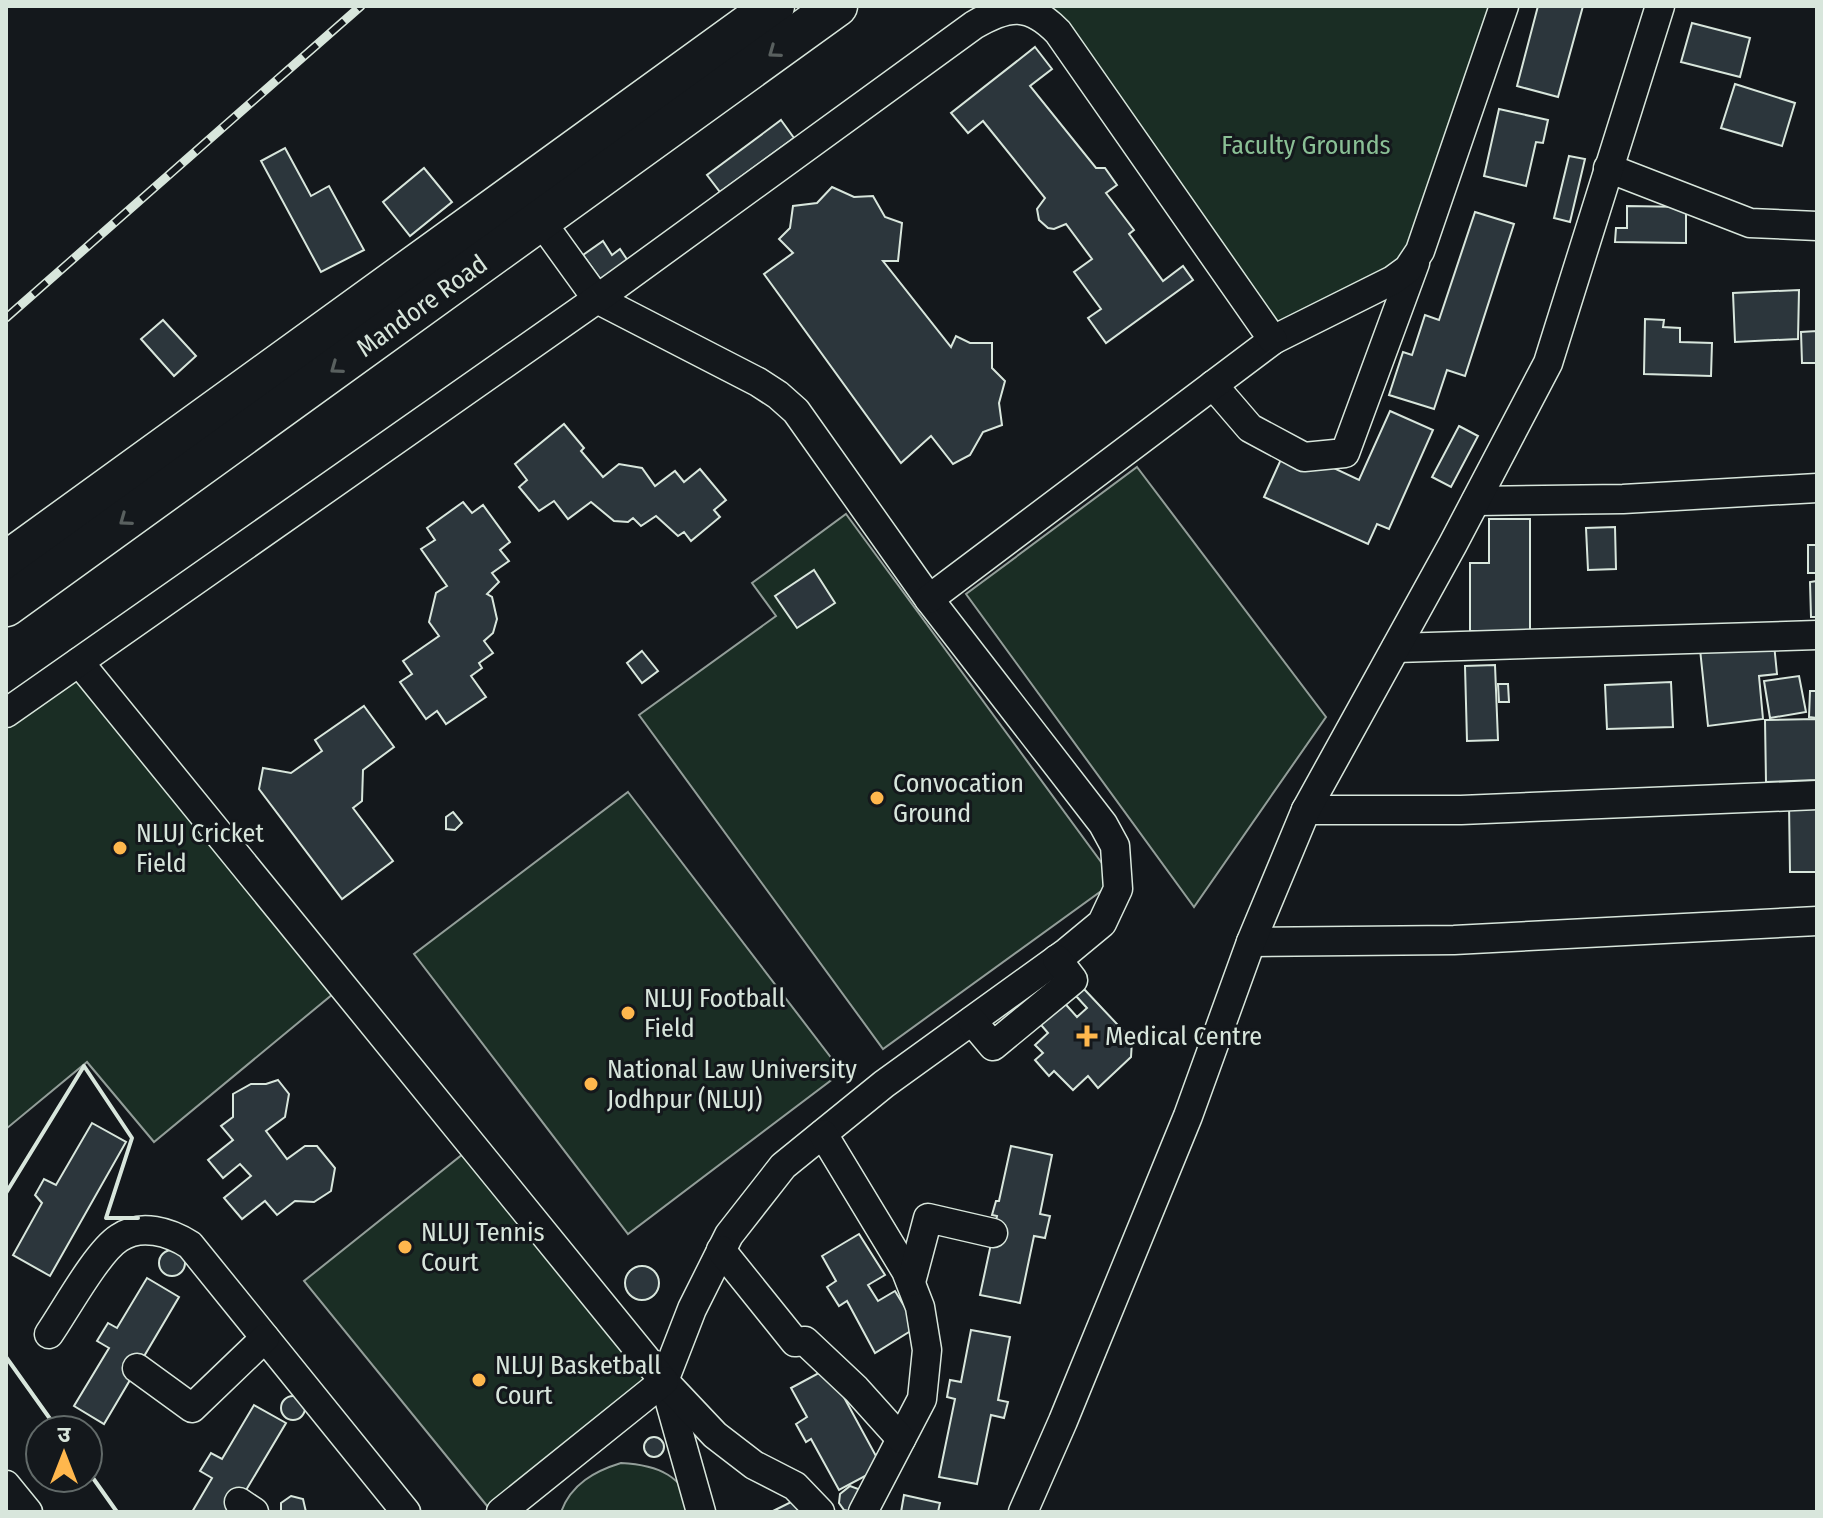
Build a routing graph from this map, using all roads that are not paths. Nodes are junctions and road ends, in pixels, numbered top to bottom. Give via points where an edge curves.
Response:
1 (774, 6) edge
2 (837, 6) edge
3 (1000, 6) edge
4 (1504, 6) edge
5 (1660, 6) edge
6 (974, 25) junction
7 (1608, 168) junction
8 (540, 220) junction
9 (1817, 226) edge
10 (1420, 251) junction
11 (597, 299) junction
12 (1273, 340) junction
13 (1213, 385) junction
14 (1817, 488) edge
15 (1476, 501) junction
16 (6, 562) edge
17 (929, 599) junction
18 (6, 606) edge
19 (1817, 635) edge
20 (1396, 648) junction
21 (79, 662) junction
22 (6, 713) edge
23 (1817, 795) edge
24 (1306, 810) junction
25 (1817, 921) edge
26 (1251, 942) junction
27 (823, 1134) junction
28 (993, 1233) dead end
29 (721, 1250) junction
30 (911, 1282) junction
31 (49, 1334) dead end
32 (265, 1338) junction
33 (137, 1368) dead end
34 (664, 1381) junction
35 (901, 1439) junction
36 (6, 1485) edge
37 (28, 1512) edge
38 (406, 1512) edge
39 (501, 1512) edge
40 (701, 1512) edge
41 (820, 1512) edge
42 (863, 1512) edge
43 (1023, 1512) edge

1 - 16 highway, Mandore Road
2 -> 8 highway, Mandore Road
3 - 6 street
4 - 10 street
5 - 7 street
6 - 11 street
6 - 12 street via 996,12 1020,9 1044,18 1058,32
7 - 9 street via 1750,223
7 - 15 street via 1548,363
8 - 11 street
8 -> 18 highway, Mandore Road
10 - 12 street via 1393,280
10 - 13 street via 1345,453 1304,457 1250,428
11 - 17 street via 782,398
11 - 21 street
12 - 13 street
13 - 17 street
14 - 15 street
15 - 20 street
17 - 27 street via 1103,824 1115,846 1118,889 1102,923
19 - 20 street
20 - 24 street
21 - 22 street
21 - 34 street
23 - 24 street via 1461,810
24 - 26 street
25 - 26 street via 1454,940
26 - 43 street via 1188,1116
27 - 29 street via 783,1166
27 - 30 street
28 - 30 street via 928,1218
29 - 34 street
29 - 35 street via 795,1342 805,1341
30 - 35 street via 927,1350 922,1399
31 - 32 street via 120,1236 162,1231 190,1245
32 - 33 street via 192,1408
32 - 38 street
34 - 39 street
34 - 40 street
34 - 41 street via 715,1435 754,1465 795,1486
35 - 42 street
36 - 37 street

